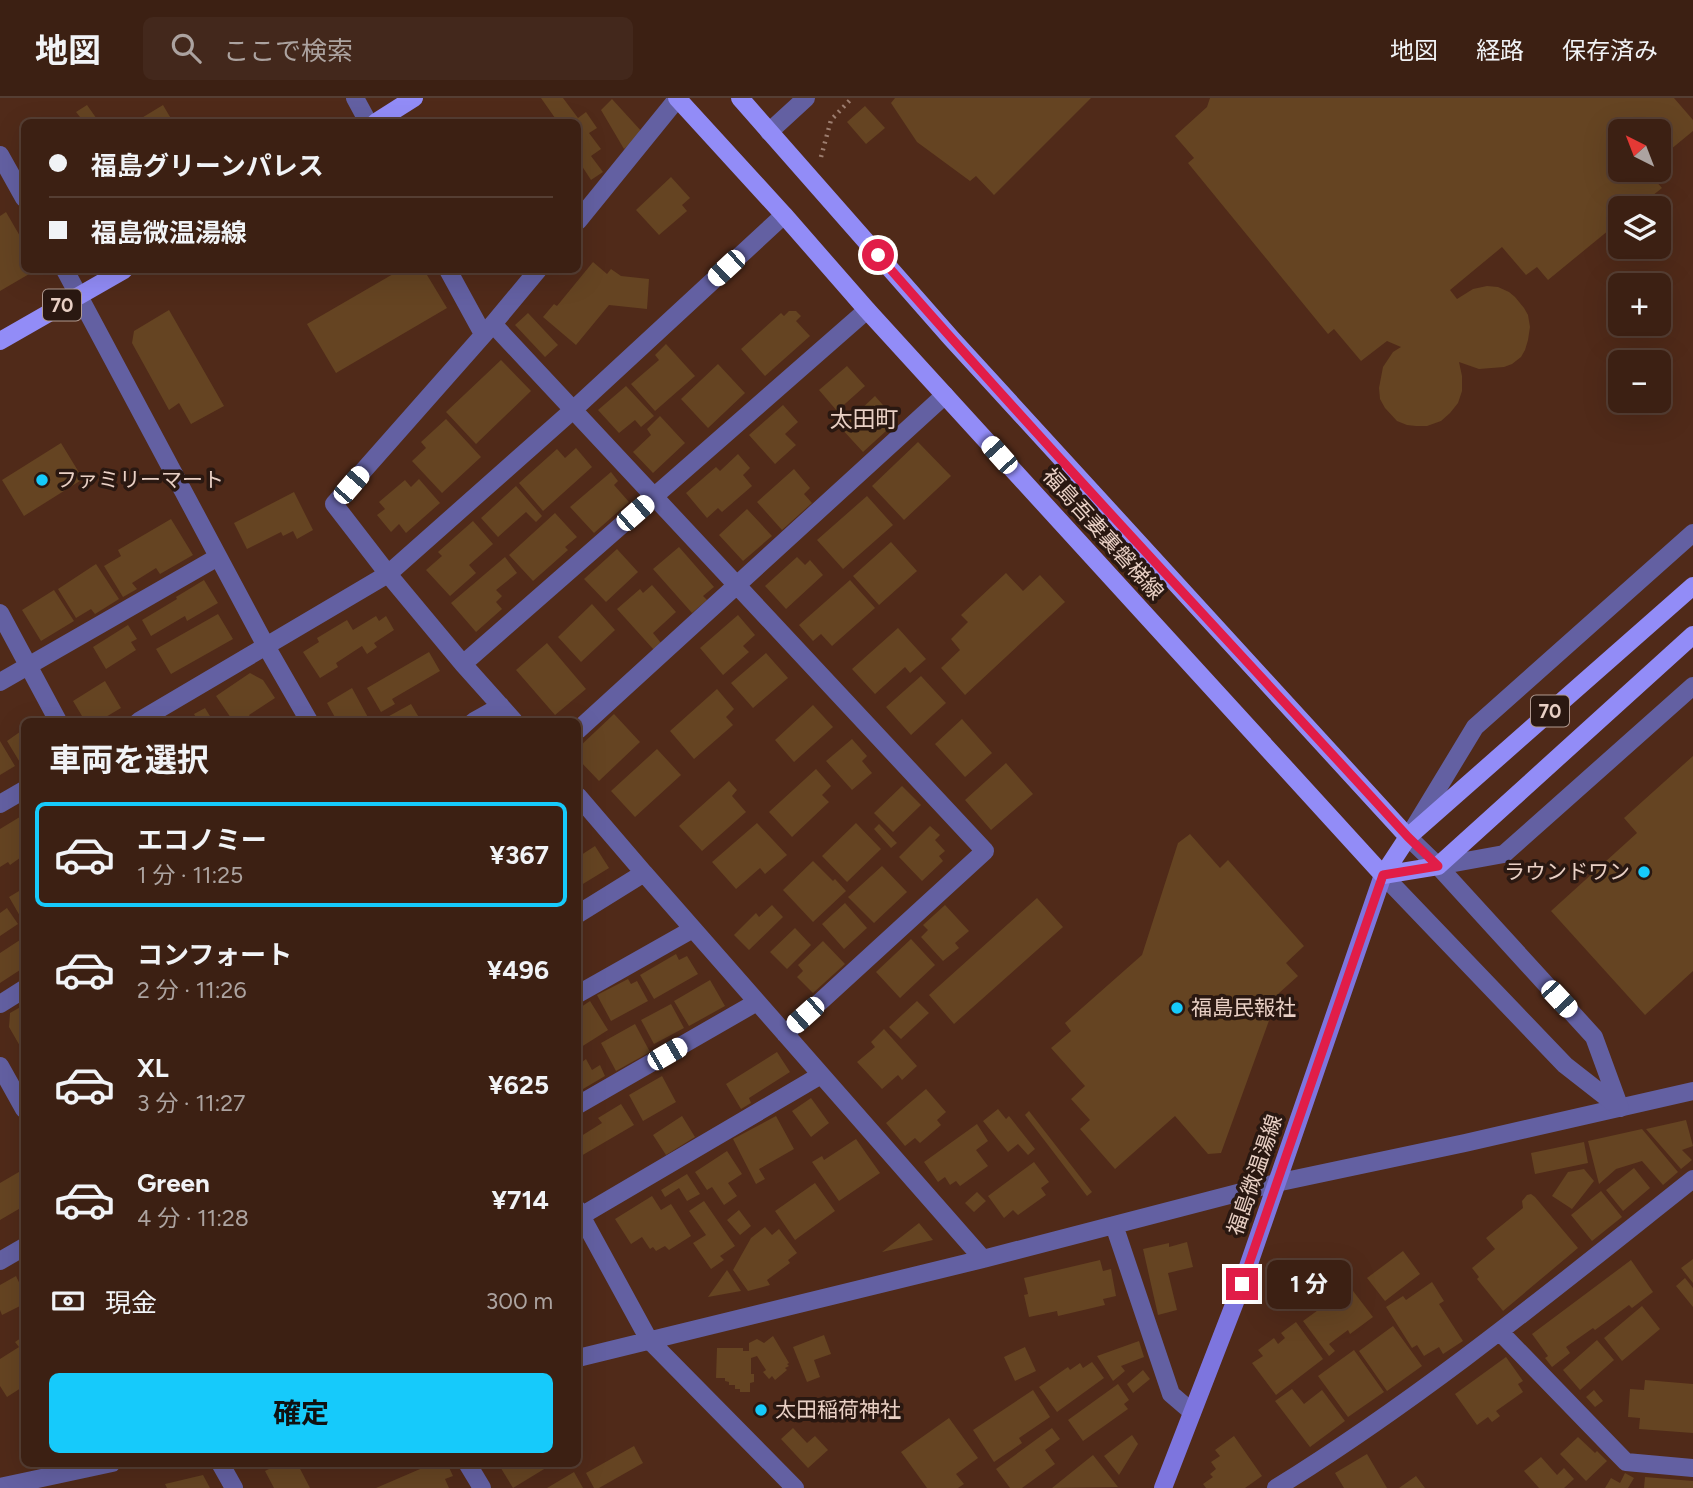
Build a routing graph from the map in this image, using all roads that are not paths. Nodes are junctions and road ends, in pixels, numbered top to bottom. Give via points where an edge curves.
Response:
1 (355, 98) edge
2 (414, 98) edge
3 (677, 98) edge
4 (740, 98) edge
5 (806, 98) edge
6 (366, 119) edge
7 (381, 119) edge
8 (769, 131) junction
9 (0, 155) edge
10 (21, 193) edge
11 (783, 215) junction
12 (581, 217) edge
13 (67, 273) edge
14 (119, 273) edge
15 (450, 273) edge
16 (535, 273) edge
17 (79, 295) junction
18 (867, 310) junction
19 (488, 329) junction
20 (0, 341) edge
21 (945, 395) junction
22 (573, 410) junction
23 (654, 496) junction
24 (1693, 533) edge
25 (218, 557) junction
26 (388, 574) junction
27 (737, 585) junction
28 (1693, 586) edge
29 (0, 613) edge
30 (1693, 635) edge
31 (266, 646) junction
32 (463, 664) junction
33 (28, 665) junction
34 (0, 682) edge
35 (1693, 686) edge
36 (501, 706) junction
37 (56, 718) edge
38 (144, 718) edge
39 (307, 718) edge
40 (479, 718) edge
41 (511, 718) edge
42 (581, 727) edge
43 (21, 792) edge
44 (581, 800) edge
45 (0, 804) edge
46 (1408, 837) junction
47 (1438, 866) junction
48 (644, 873) junction
49 (1383, 875) junction
50 (581, 912) edge
51 (693, 929) junction
52 (21, 991) edge
53 (581, 992) edge
54 (757, 1002) junction
55 (0, 1004) edge
56 (785, 1034) junction
57 (0, 1066) edge
58 (821, 1075) junction
59 (1693, 1091) edge
60 (581, 1103) edge
61 (21, 1104) edge
62 (1620, 1108) junction
63 (1693, 1178) edge
64 (1276, 1183) junction
65 (581, 1218) edge
66 (581, 1221) edge
67 (1114, 1225) junction
68 (21, 1249) edge
69 (983, 1259) junction
70 (0, 1261) edge
71 (1500, 1332) junction
72 (649, 1340) junction
73 (581, 1357) edge
74 (1192, 1412) junction
75 (94, 1467) edge
76 (222, 1467) edge
77 (469, 1467) edge
78 (1693, 1468) edge
79 (0, 1487) edge
80 (234, 1488) edge
81 (482, 1488) edge
82 (795, 1488) edge
83 (1163, 1488) edge
84 (1276, 1488) edge

1 - 6 street
2 - 7 main road
3 - 11 main road, 福島吾妻裏磐梯線
3 - 12 street
4 - 8 main road, 福島吾妻裏磐梯線
5 - 8 street
8 - 46 main road, 福島吾妻裏磐梯線 via 951,338
9 - 10 street
11 - 18 main road, 福島吾妻裏磐梯線
11 - 22 street
13 - 17 street
14 - 17 main road, 70
15 - 19 street
16 - 19 street
17 - 20 main road, 70
17 - 25 street
18 - 21 main road, 福島吾妻裏磐梯線
18 - 23 street
19 - 22 street
19 - 26 street via 334,504
21 - 27 street
21 - 49 main road, 福島吾妻裏磐梯線
22 - 23 street
22 - 26 street
23 - 27 street
23 - 32 street
24 - 46 street via 1475,727
25 - 31 street
25 - 33 street
26 - 31 street
26 - 32 street
27 - 42 street
27 - 56 street via 985,851
28 - 46 main road, 70
29 - 33 street
30 - 47 main road, 70
31 - 38 street
31 - 39 street
32 - 36 street
33 - 34 street
33 - 37 street
35 - 47 street via 1504,854
36 - 40 street
36 - 41 street
43 - 45 street
44 - 48 street
46 - 47 street
46 - 49 main road, 70
47 - 49 main road
47 - 62 street via 1594,1037
48 - 50 street
48 - 51 street
49 - 62 street via 1565,1065
49 - 64 main road, 福島微温湯線
51 - 53 street
51 - 54 street
52 - 55 street
54 - 56 street
54 - 60 street
56 - 58 street
57 - 61 street
58 - 65 street
58 - 69 street
59 - 62 street
62 - 64 street
63 - 71 street
64 - 67 street
64 - 74 main road, 福島微温湯線
66 - 72 street
67 - 69 street
67 - 74 street via 1171,1394
68 - 70 street
69 - 72 street
71 - 78 street via 1626,1462
71 - 84 street
72 - 73 street
72 - 82 street
74 - 83 main road, 福島微温湯線
75 - 79 street
76 - 80 street
77 - 81 street

